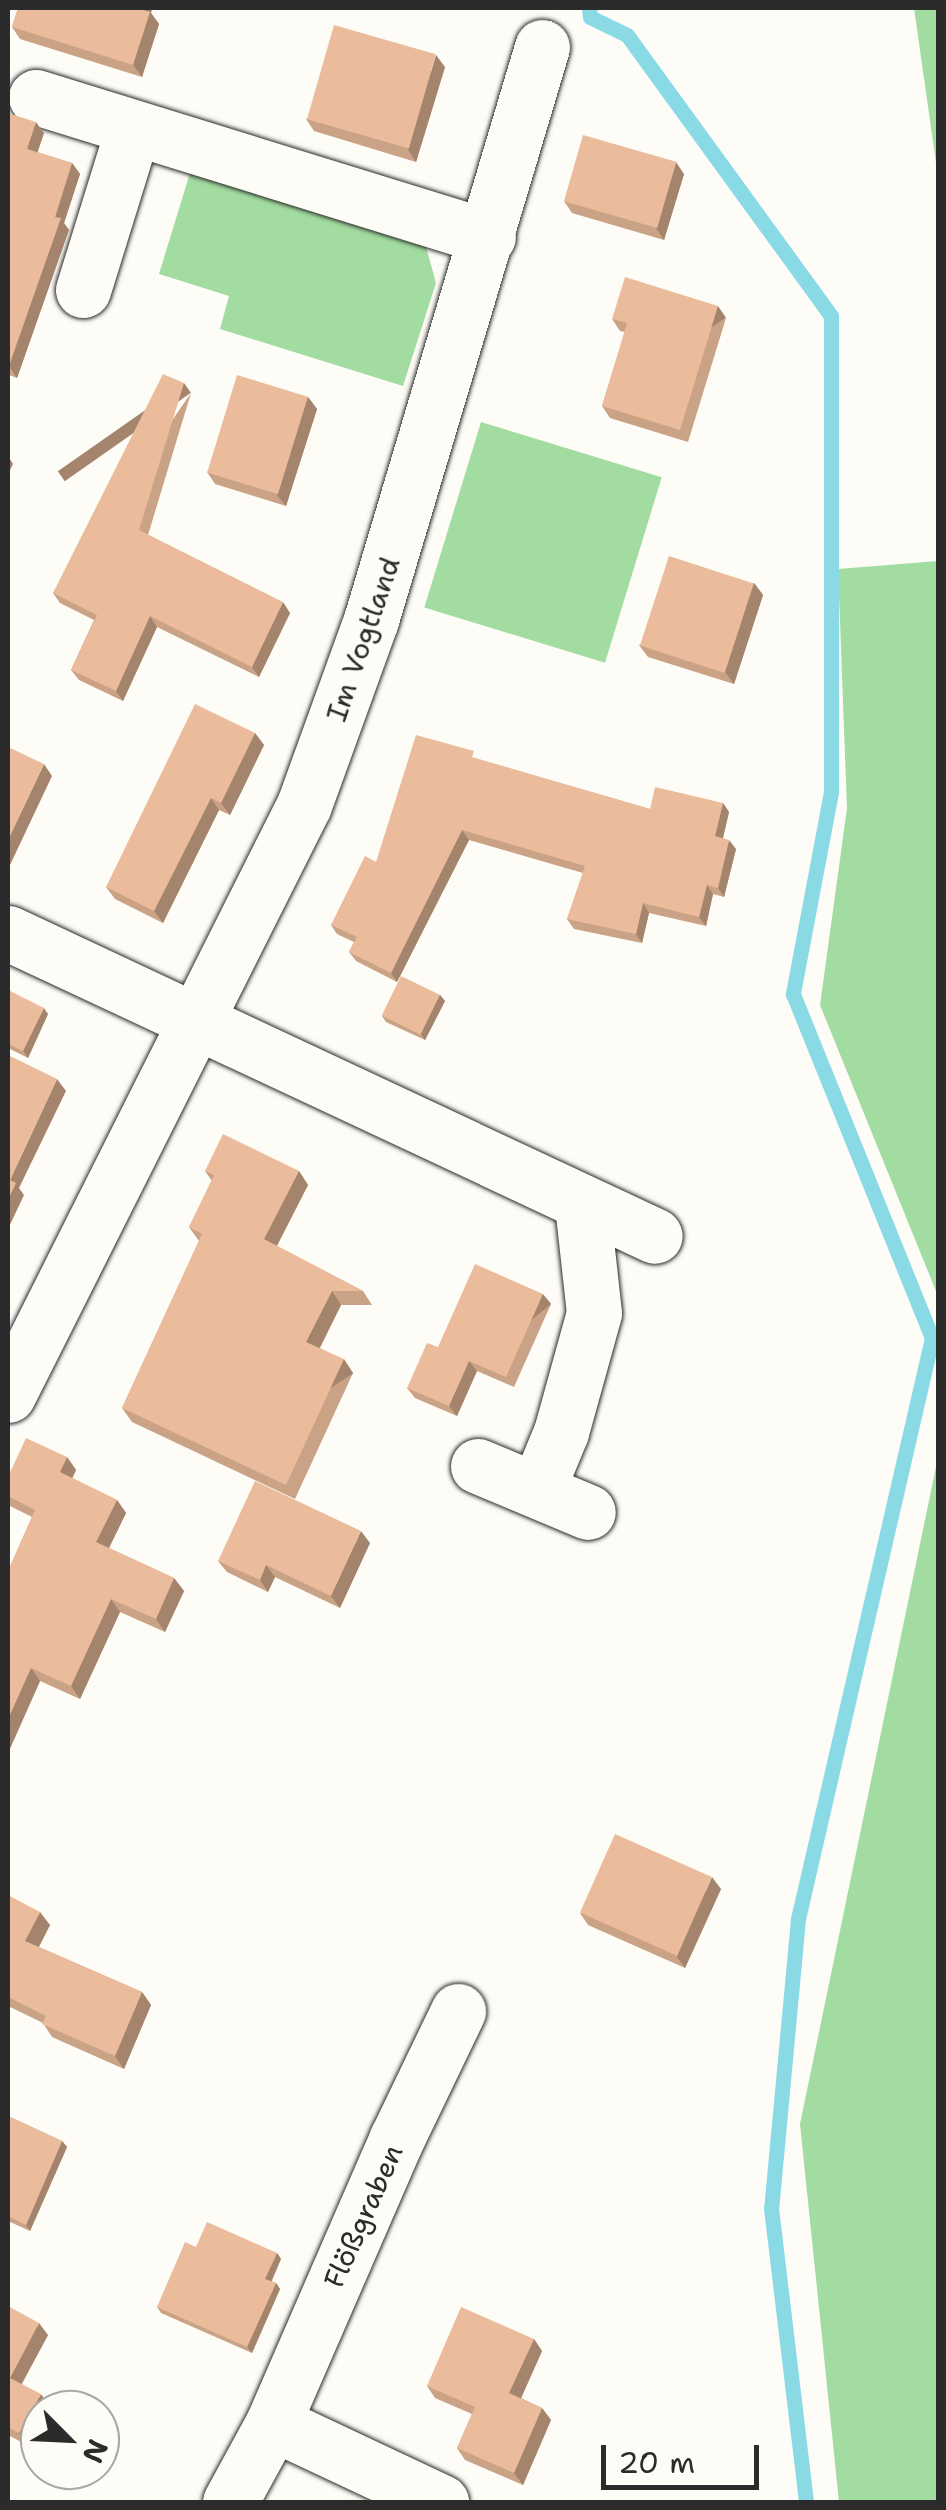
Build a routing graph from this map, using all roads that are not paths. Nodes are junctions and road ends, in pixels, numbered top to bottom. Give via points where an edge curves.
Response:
1 (542, 47) dead end
2 (36, 97) dead end
3 (134, 128) junction
4 (488, 237) junction
5 (84, 290) dead end
6 (8, 933) edge
7 (192, 1022) junction
8 (582, 1204) junction
9 (655, 1236) dead end
10 (8, 1396) edge
11 (478, 1466) dead end
12 (537, 1490) junction
13 (588, 1512) dead end
14 (458, 2011) dead end
15 (272, 2423) junction
16 (230, 2502) edge
17 (441, 2502) edge

1 - 4 street, Im Vogtland
2 - 3 street
3 - 4 street
3 - 5 street
4 - 7 street, Im Vogtland via 372,620 304,806
6 - 7 street
7 - 8 street
7 - 10 street, Im Vogtland
8 - 9 street
8 - 12 street via 594,1313 561,1432
11 - 12 street
12 - 13 street
14 - 15 street, Flößgraben
15 - 16 street, Flößgraben
15 - 17 street

